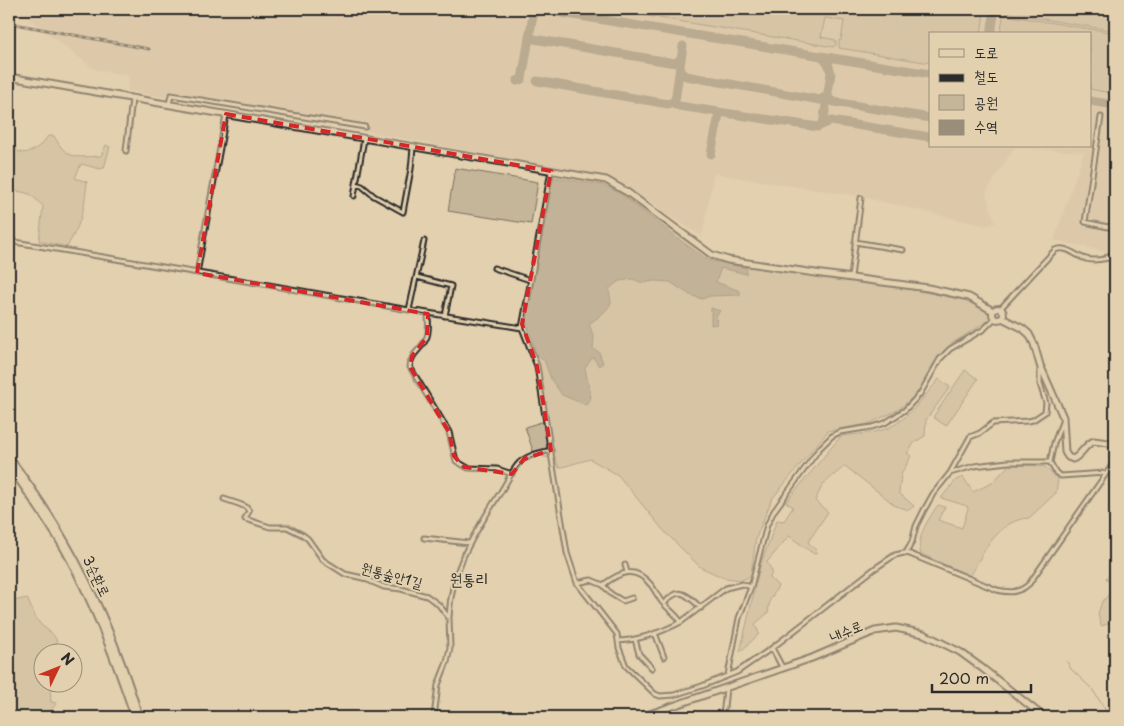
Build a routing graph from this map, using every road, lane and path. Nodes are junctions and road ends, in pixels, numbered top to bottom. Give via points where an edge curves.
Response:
1 (9, 77) edge
2 (132, 99) junction
3 (169, 105) junction
4 (226, 114) junction
5 (1101, 117) dead end
6 (365, 127) dead end
7 (364, 138) junction
8 (413, 148) junction
9 (126, 151) dead end
10 (551, 171) junction
11 (356, 184) junction
12 (354, 196) dead end
13 (861, 198) dead end
14 (1115, 224) edge
15 (9, 241) edge
16 (424, 241) dead end
17 (855, 242) junction
18 (903, 250) dead end
19 (1115, 252) edge
20 (1115, 257) edge
21 (1104, 259) junction
22 (494, 268) dead end
23 (197, 273) junction
24 (416, 277) junction
25 (851, 278) junction
26 (530, 280) junction
27 (1000, 309) junction
28 (409, 310) junction
29 (993, 311) junction
30 (428, 314) junction
31 (445, 316) junction
32 (1002, 318) junction
33 (994, 319) junction
34 (522, 328) junction
35 (1040, 365) junction
36 (1063, 418) junction
37 (1115, 444) edge
38 (551, 450) junction
39 (9, 458) edge
40 (1115, 461) edge
41 (1050, 462) junction
42 (9, 465) edge
43 (950, 473) junction
44 (1105, 473) junction
45 (512, 474) junction
46 (224, 499) dead end
47 (424, 538) dead end
48 (469, 543) junction
49 (906, 553) junction
50 (625, 566) dead end
51 (626, 572) junction
52 (578, 583) junction
53 (603, 585) junction
54 (751, 587) junction
55 (632, 598) dead end
56 (664, 604) junction
57 (701, 608) junction
58 (449, 618) junction
59 (681, 622) junction
60 (655, 633) junction
61 (635, 639) junction
62 (618, 641) junction
63 (772, 648) junction
64 (664, 657) dead end
65 (782, 667) junction
66 (652, 668) dead end
67 (728, 675) junction
68 (726, 687) junction
69 (135, 717) edge
70 (139, 717) edge
71 (434, 717) edge
72 (641, 717) edge
73 (722, 717) edge
74 (1044, 717) edge

1 - 2 street
2 - 3 street
2 - 9 street
3 - 4 street
3 - 6 street via 170,95
4 - 7 street
4 - 23 street
5 - 14 street via 1085,222 1108,227
7 - 8 street
7 - 11 street
8 - 10 street
8 - 11 street via 403,212
10 - 25 street via 606,180 712,255
10 - 26 street
11 - 12 street
13 - 17 street
15 - 23 street
16 - 24 street
17 - 18 street
17 - 25 street
19 - 21 street
20 - 21 street
21 - 27 street via 1086,259 1065,249 1055,250
22 - 26 street
23 - 28 street
24 - 28 street
24 - 31 street via 451,286
25 - 29 street via 969,297
26 - 34 street
27 - 29 street
27 - 32 street
28 - 30 street
29 - 33 street
30 - 31 street
30 - 45 street via 427,337 412,356 410,367 449,432 456,461 468,468 497,469
31 - 34 street
32 - 33 street
32 - 35 street via 1029,334
33 - 54 street via 940,359 920,394 904,410 885,423 840,432 819,449 767,525
34 - 38 street via 537,366
35 - 36 street
35 - 43 street via 1045,412 1028,421 993,422 980,433 970,436
36 - 37 street via 1068,458 1077,457 1094,441
36 - 41 street
38 - 45 street via 524,459
38 - 52 street via 566,554
39 - 70 highway, 3순환로 via 39,498 77,562 109,630
40 - 44 street
41 - 43 street via 1008,462
41 - 44 street via 1061,476
42 - 69 highway, 3순환로 via 43,514 76,571 113,653
43 - 49 street via 928,502
44 - 49 street via 1033,579 1019,591 997,590
45 - 48 street
46 - 58 street, 원통숲안1길 via 246,507 249,511 245,519 270,527 287,527 305,536 323,560 340,572 384,587 428,596
47 - 48 street
48 - 58 street via 454,582
49 - 63 street via 895,555 874,569
50 - 51 street
51 - 53 street
51 - 56 street via 648,581
52 - 53 street via 591,580
52 - 62 street via 611,624
53 - 55 street via 623,601
54 - 57 street via 742,584 726,588
54 - 67 street via 739,618
56 - 57 street via 670,596 680,593 686,594
56 - 59 street
57 - 59 street
58 - 71 street via 449,654 438,685
59 - 60 street
60 - 61 street
60 - 64 street
61 - 62 street
61 - 66 street via 639,654
62 - 67 street via 626,666 660,696 674,695
63 - 65 street
63 - 67 street
65 - 68 street, 내수로
65 - 74 street, 내수로 via 875,631 908,630 960,652
68 - 72 street, 내수로
68 - 73 street

